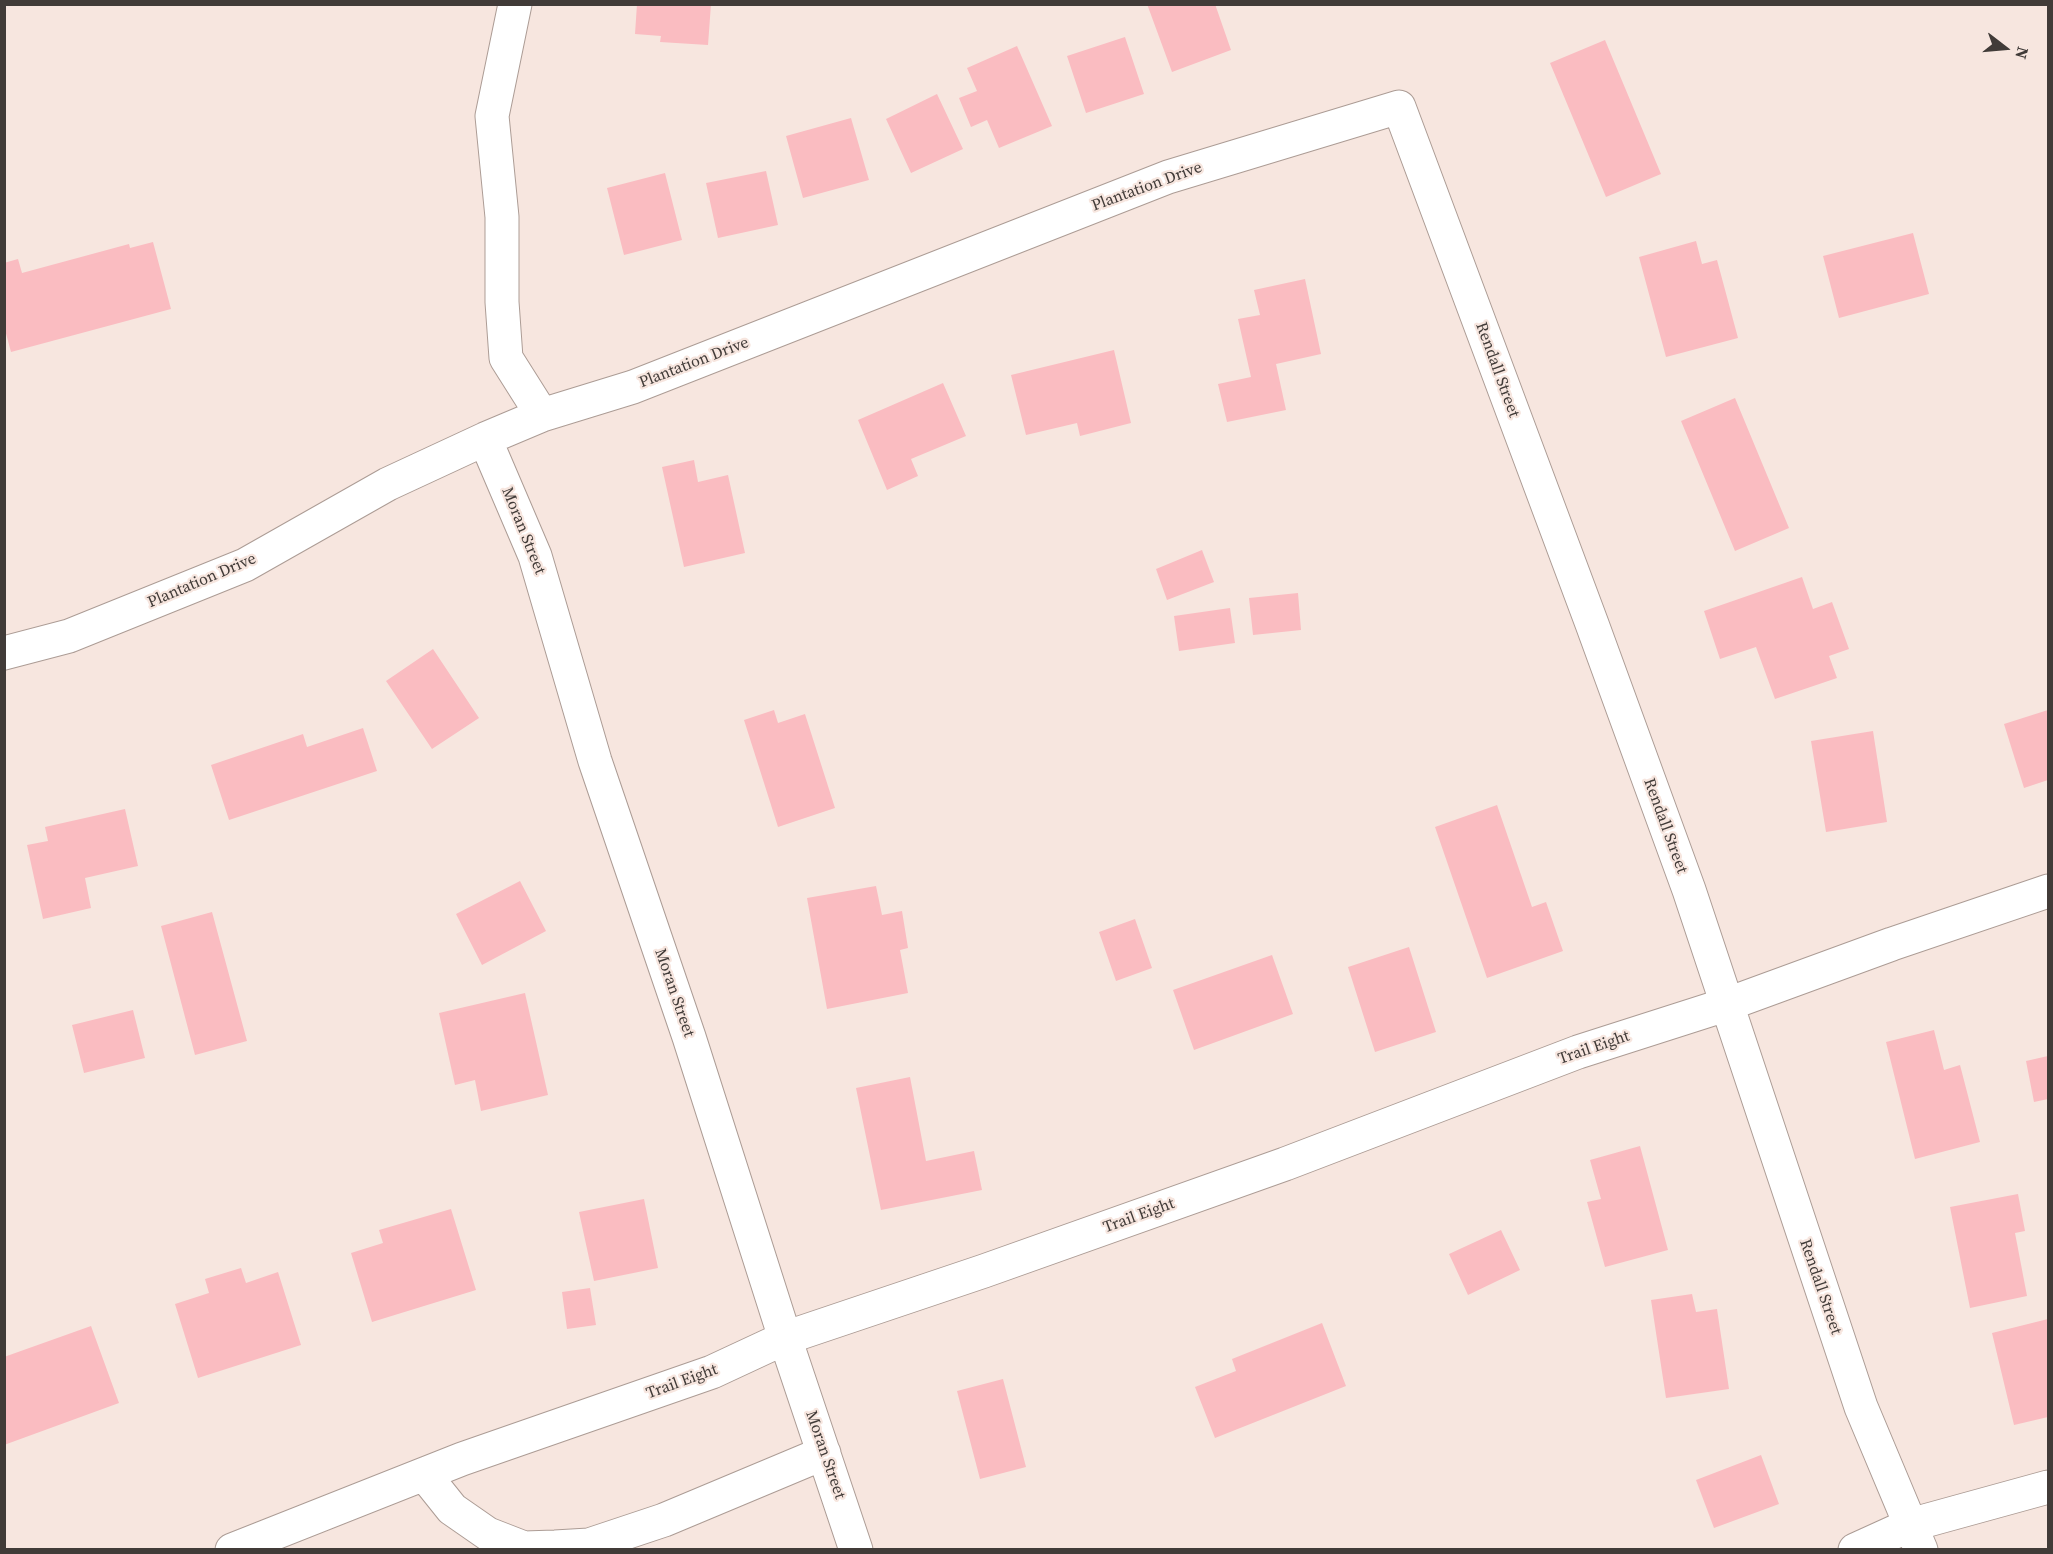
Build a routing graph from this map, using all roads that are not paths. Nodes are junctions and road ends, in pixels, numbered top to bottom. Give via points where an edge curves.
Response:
1 (515, 4) edge
2 (1399, 107) joint
3 (542, 415) junction
4 (485, 439) junction
5 (4, 652) edge
6 (2049, 891) edge
7 (1728, 1004) junction
8 (785, 1338) junction
9 (824, 1453) junction
10 (424, 1474) junction
11 (2049, 1487) edge
12 (1916, 1537) edge
13 (232, 1550) edge
14 (856, 1550) edge
15 (1855, 1550) edge

1 - 3 street via 492,116 502,217 502,302 506,358
2 - 3 street, Plantation Drive via 1168,177 633,387
2 - 7 street, Rendall Street via 1592,624
3 - 4 street, Plantation Drive
4 - 5 street, Plantation Drive via 388,484 245,565 69,636
4 - 8 street, Moran Street via 535,556 595,761
6 - 7 street, Trail Eight
7 - 8 street, Trail Eight via 1578,1052 1274,1168
7 - 12 street, Rendall Street via 1861,1407
8 - 9 street, Moran Street
8 - 10 street, Trail Eight via 712,1372
9 - 10 street via 664,1520 589,1545 555,1547 524,1548 488,1534 452,1509
9 - 14 street, Moran Street
10 - 13 street, Trail Eight
11 - 12 street
12 - 15 street

